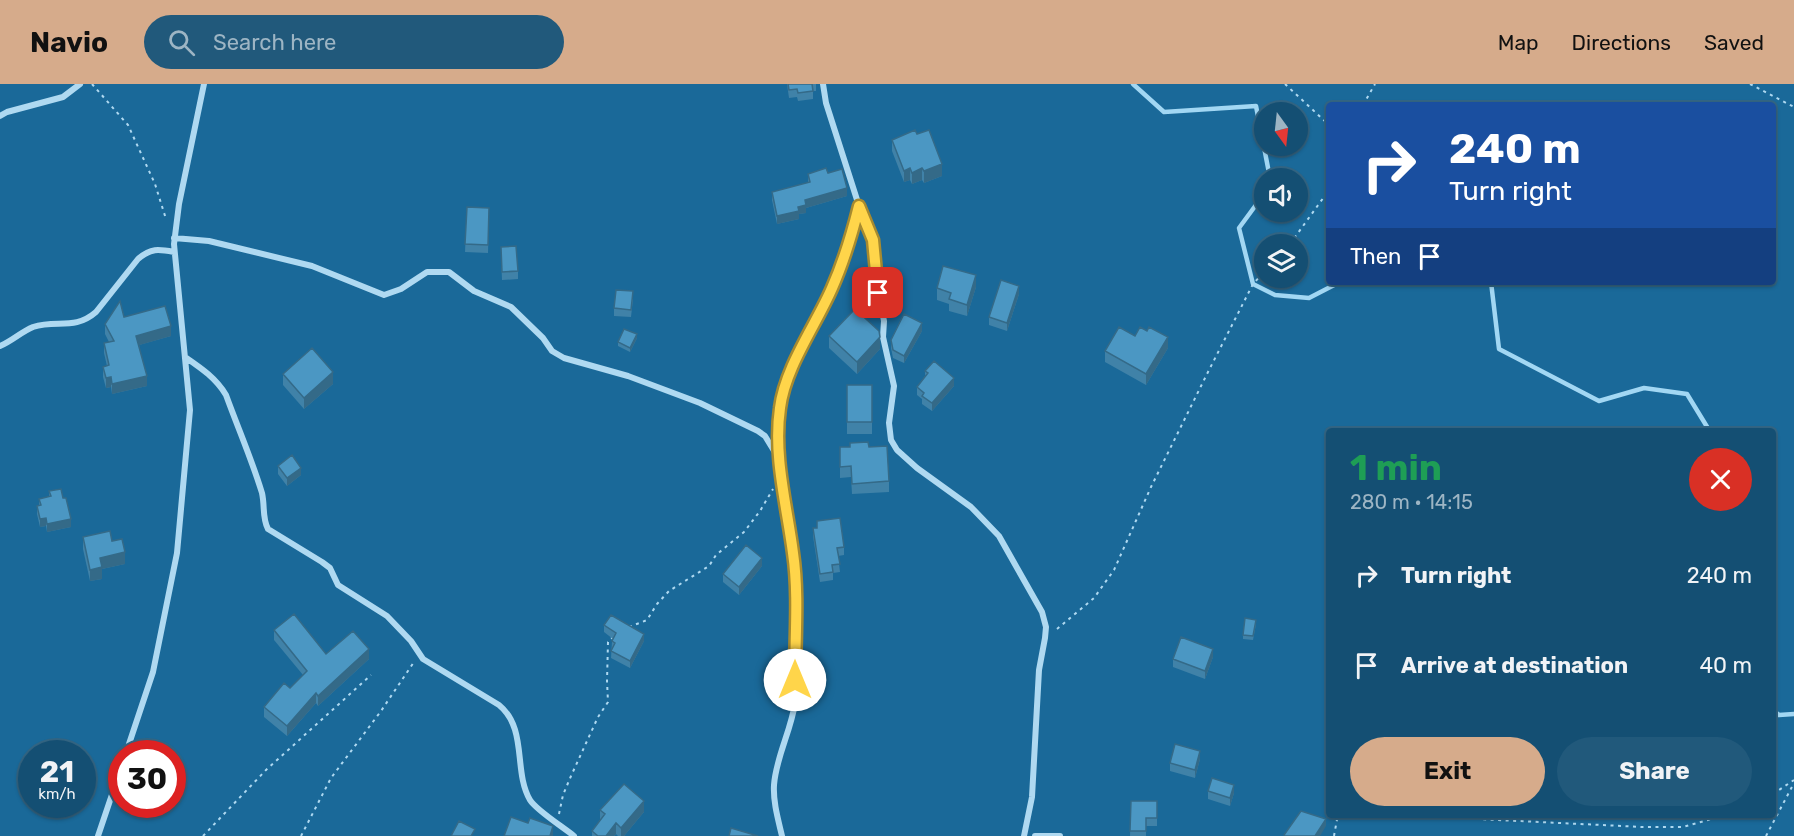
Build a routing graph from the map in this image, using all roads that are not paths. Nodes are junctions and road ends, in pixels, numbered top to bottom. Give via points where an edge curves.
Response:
1 (80, 84) edge
2 (204, 84) edge
3 (823, 84) edge
4 (0, 116) edge
5 (859, 206) junction
6 (174, 238) junction
7 (174, 252) junction
8 (0, 346) edge
9 (184, 357) junction
10 (781, 462) junction
11 (130, 740) edge
12 (108, 806) edge
13 (98, 836) edge
14 (574, 836) edge
15 (782, 836) edge
16 (1024, 836) edge
17 (1035, 836) edge
18 (1060, 836) edge

1 - 4 street via 63,97
2 - 6 street
3 - 5 street
5 - 10 street via 832,287 790,373 780,408
5 - 16 street via 873,240 883,337 892,377 891,440 904,456 971,507 999,536 1042,612 1046,627 1039,670 1032,797
6 - 7 street
6 - 10 street via 210,241 303,264 384,295 427,272 449,272 474,291 511,307 552,351 564,358 628,376 700,403 758,431
7 - 8 street via 146,252 88,319 69,325 35,327
7 - 9 street
9 - 11 street via 190,410 177,553 153,672
9 - 14 street via 210,375 226,395 257,477 268,529 330,568 338,585 387,616 433,666 507,712 516,731 531,801
10 - 15 street via 793,555 795,680 792,721 774,785
12 - 13 street
17 - 18 street

